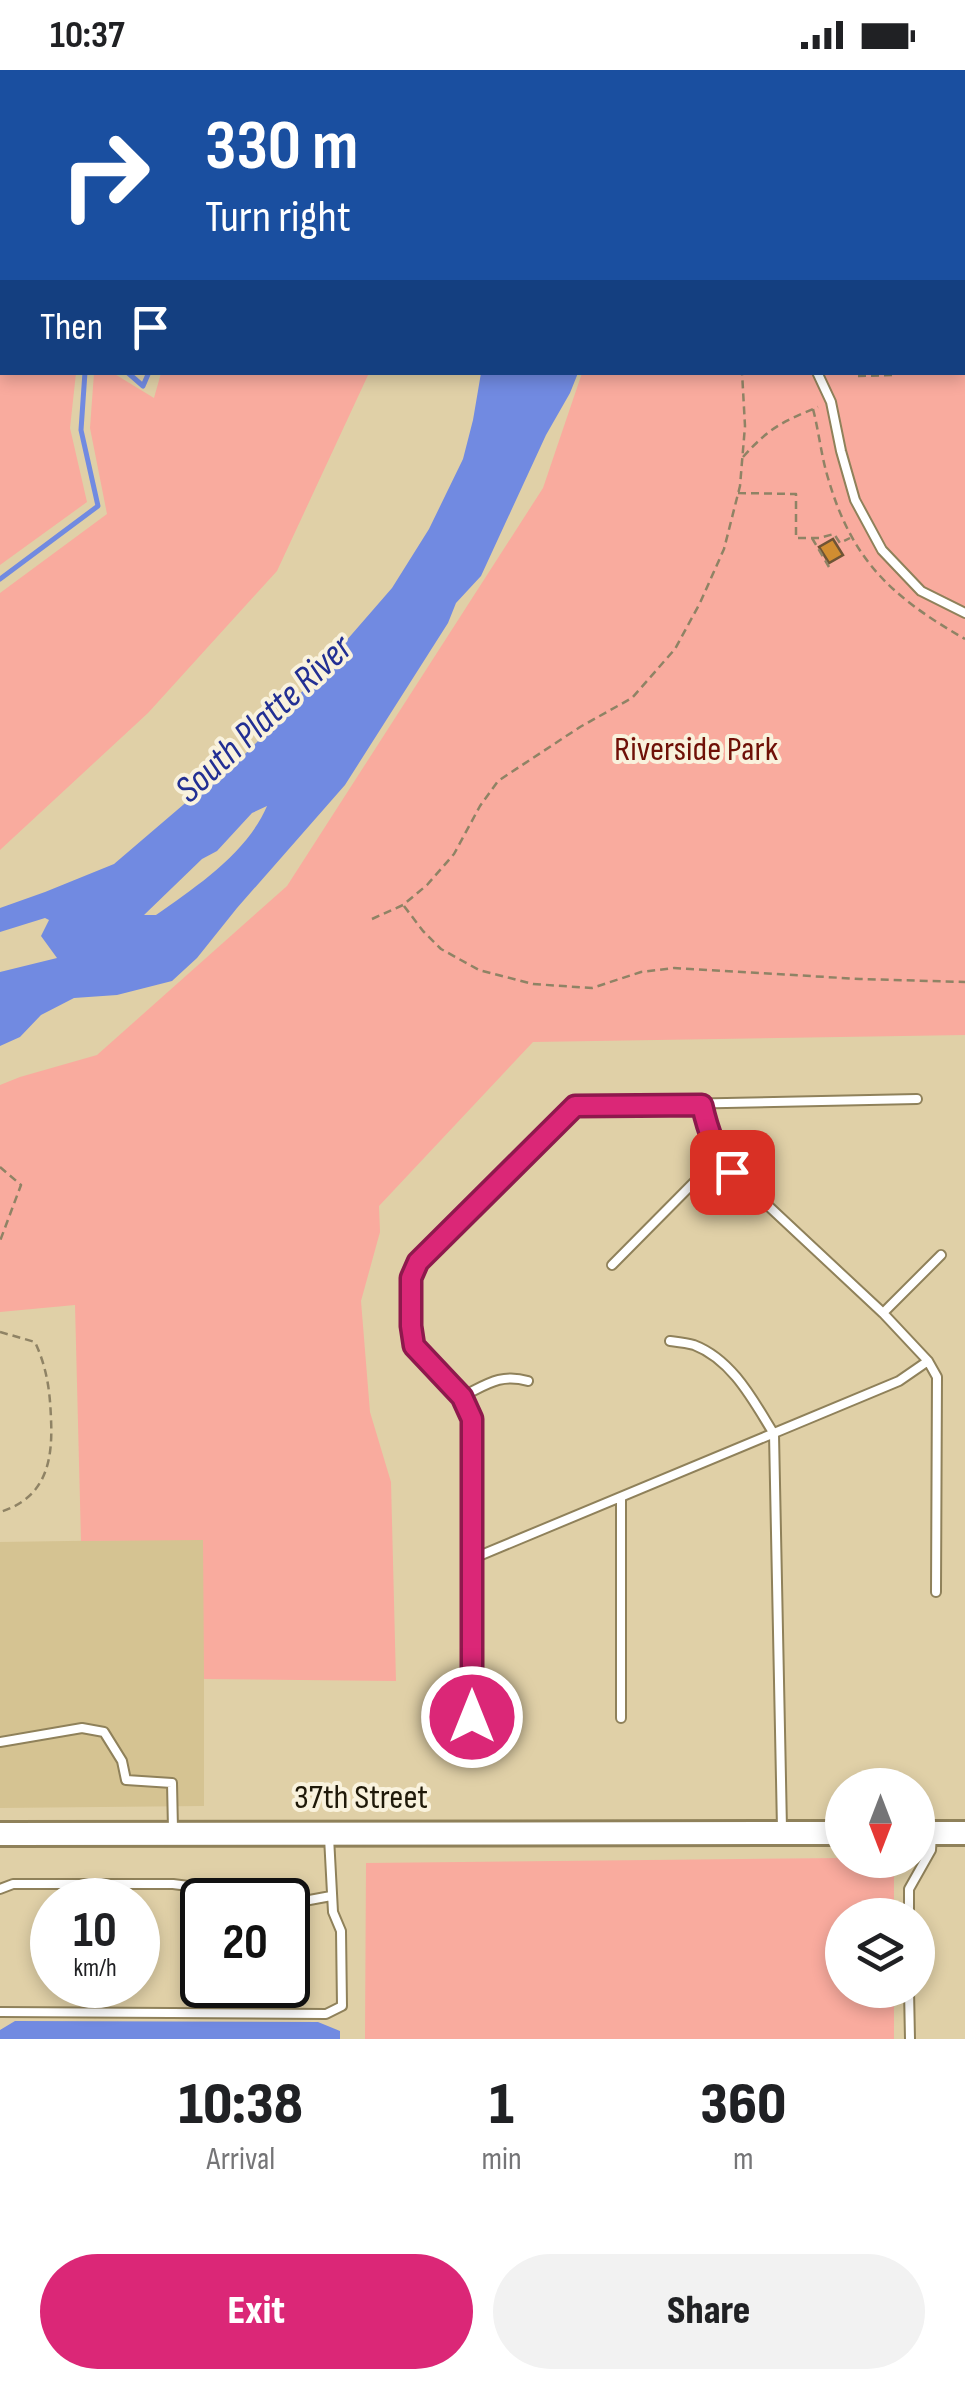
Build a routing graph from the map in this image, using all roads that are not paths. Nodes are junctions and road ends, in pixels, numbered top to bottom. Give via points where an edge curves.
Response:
1 (819, 375) edge
2 (965, 613) edge
3 (917, 1100) dead end
4 (702, 1105) junction
5 (719, 1156) junction
6 (941, 1254) dead end
7 (612, 1265) dead end
8 (883, 1312) junction
9 (670, 1341) dead end
10 (928, 1362) junction
11 (528, 1381) dead end
12 (462, 1397) junction
13 (774, 1434) junction
14 (621, 1498) junction
15 (474, 1558) junction
16 (936, 1592) dead end
17 (472, 1717) dead end
18 (621, 1718) dead end
19 (0, 1742) edge
20 (328, 1832) junction
21 (935, 1833) edge
22 (965, 1833) edge
23 (0, 1834) edge
24 (174, 1834) junction
25 (782, 1834) junction
26 (825, 1834) edge
27 (180, 1885) edge
28 (0, 1889) edge
29 (331, 1896) junction
30 (310, 1900) edge
31 (909, 2008) edge
32 (0, 2012) edge
33 (910, 2039) edge

1 - 2 lane via 855,500 882,550 921,591
3 - 4 lane
4 - 5 lane
4 - 12 lane via 575,1106 418,1262 411,1278 414,1346
5 - 7 lane
5 - 8 lane
6 - 8 lane
8 - 10 lane
9 - 13 lane via 695,1346 729,1370
10 - 13 lane
10 - 16 lane via 937,1377
11 - 12 lane via 494,1380
12 - 15 lane via 472,1419
13 - 14 lane
13 - 25 lane
14 - 15 lane
14 - 18 lane
15 - 17 lane
19 - 24 lane via 82,1728 104,1732 126,1780 172,1783
20 - 24 main road, 37th Street
20 - 25 main road, 37th Street
20 - 29 lane
21 - 22 main road
23 - 24 main road, 37th Street
25 - 26 main road, 37th Street
27 - 28 lane
29 - 30 lane
29 - 32 lane via 341,1930 342,2006 326,2014
31 - 33 lane

